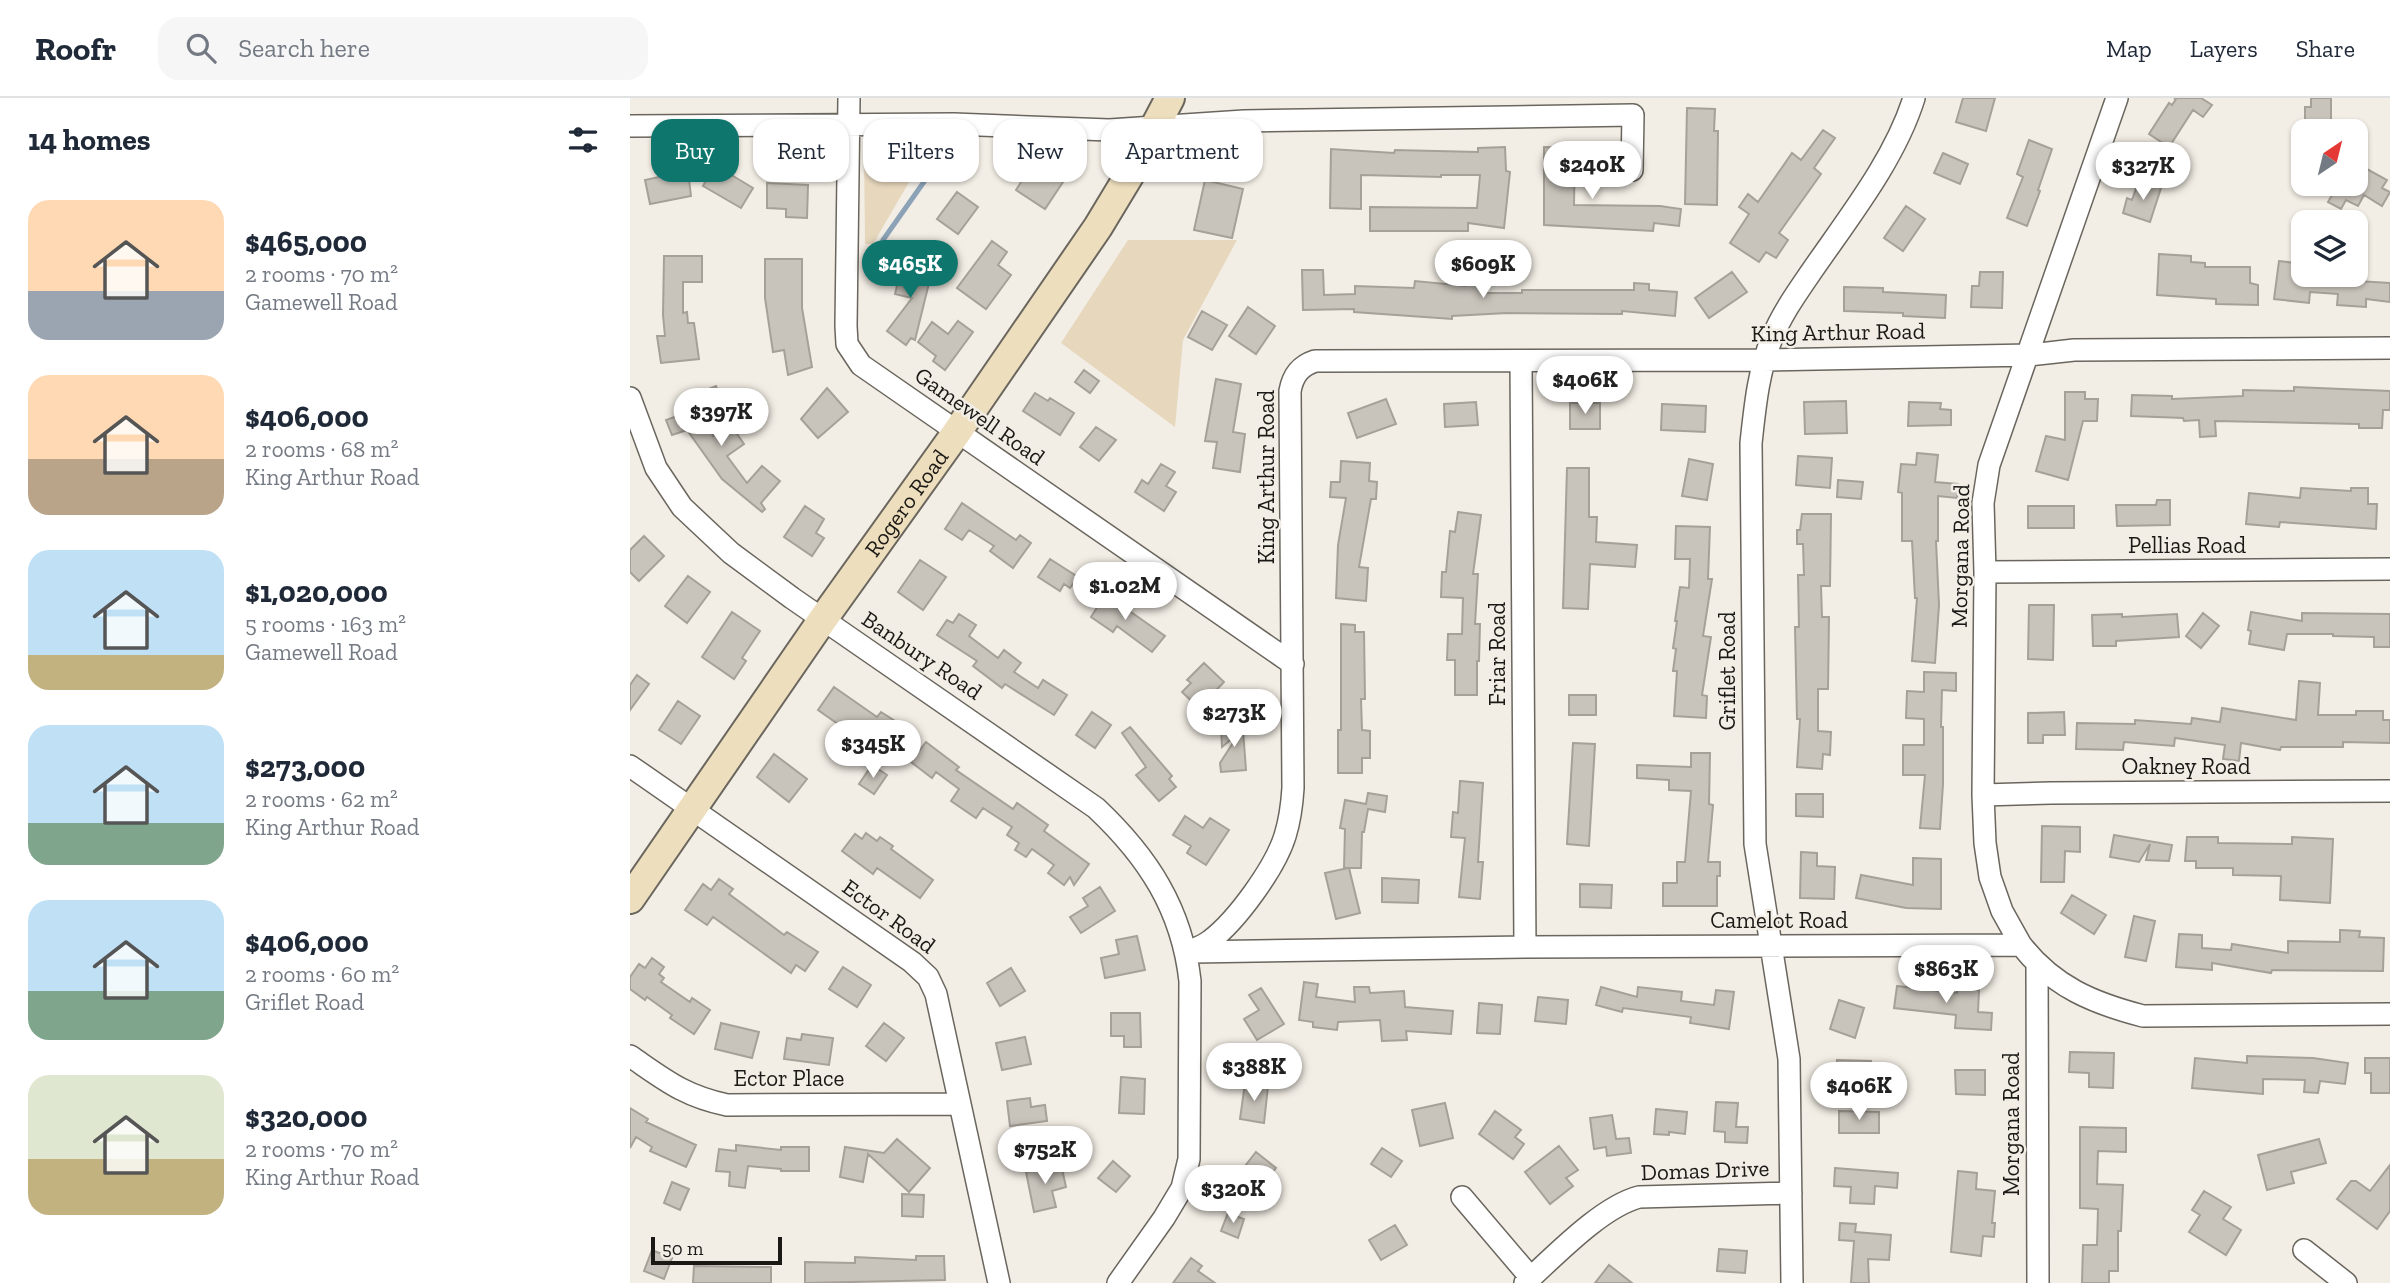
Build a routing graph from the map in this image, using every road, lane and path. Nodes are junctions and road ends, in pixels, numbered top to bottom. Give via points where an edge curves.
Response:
1 (849, 98) edge
2 (1170, 98) edge
3 (1914, 98) edge
4 (2117, 98) edge
5 (848, 119) edge
6 (1158, 119) edge
7 (1263, 121) edge
8 (630, 126) edge
9 (753, 126) edge
10 (849, 126) edge
11 (1101, 130) edge
12 (1632, 170) dead end
13 (848, 182) edge
14 (1125, 182) edge
15 (2390, 348) edge
16 (2029, 355) junction
17 (1763, 360) junction
18 (1521, 361) junction
19 (630, 398) edge
20 (957, 432) junction
21 (2390, 569) edge
22 (1985, 572) junction
23 (823, 619) junction
24 (1293, 664) junction
25 (630, 766) edge
26 (2390, 792) edge
27 (1983, 795) junction
28 (692, 809) junction
29 (630, 899) edge
30 (2021, 945) junction
31 (1525, 947) junction
32 (1769, 947) junction
33 (1187, 953) junction
34 (2037, 965) junction
35 (2390, 1014) edge
36 (630, 1055) edge
37 (960, 1104) junction
38 (1791, 1193) junction
39 (1462, 1197) dead end
40 (2304, 1250) dead end
41 (1528, 1280) edge
42 (999, 1283) edge
43 (1118, 1283) edge
44 (1792, 1283) edge
45 (2038, 1283) edge
46 (2346, 1283) edge

1 - 5 street, Gamewell Road
2 - 6 main road, Rogero Road
3 - 17 street, Griflet Road via 1886,161 1786,310
4 - 16 street, Morgana Road
7 - 12 street via 1633,115
8 - 9 street
10 - 11 street
13 - 20 street, Gamewell Road via 848,344 861,366
14 - 20 main road, Rogero Road
15 - 16 street, King Arthur Road via 2074,350
16 - 17 street, King Arthur Road
16 - 22 street, Morgana Road via 1989,466 1983,503
17 - 18 street, King Arthur Road
17 - 32 street, Griflet Road via 1751,443 1754,830
18 - 24 street, King Arthur Road via 1315,361 1296,373 1290,391
18 - 31 street, Friar Road
19 - 23 street, Banbury Road via 656,468 682,507 731,553
20 - 23 main road, Rogero Road
20 - 24 street, Gamewell Road
21 - 22 street, Pellias Road
22 - 27 street, Morgana Road
23 - 28 main road, Rogero Road
23 - 33 street, Banbury Road via 1096,808 1145,860 1164,891
24 - 33 street, King Arthur Road via 1293,788 1284,838 1273,864 1235,915 1210,941
25 - 28 street, Ector Road
26 - 27 street, Oakney Road
27 - 30 street, Morgana Road via 1990,877
28 - 29 main road, Rogero Road
28 - 37 street, Ector Road via 912,961 928,977 936,994
30 - 32 street, Camelot Road
30 - 34 street
31 - 32 street, Camelot Road
31 - 33 street, Camelot Road
32 - 38 street, Griflet Road via 1789,1059
33 - 43 street via 1189,1159 1182,1188
34 - 35 street via 2103,1006 2143,1016
34 - 45 street, Morgana Road
36 - 37 street, Ector Place via 674,1086 726,1105
37 - 42 street, Ector Road
38 - 41 street, Domas Drive via 1624,1201
38 - 44 street, Griflet Road
39 - 41 street
40 - 46 street

